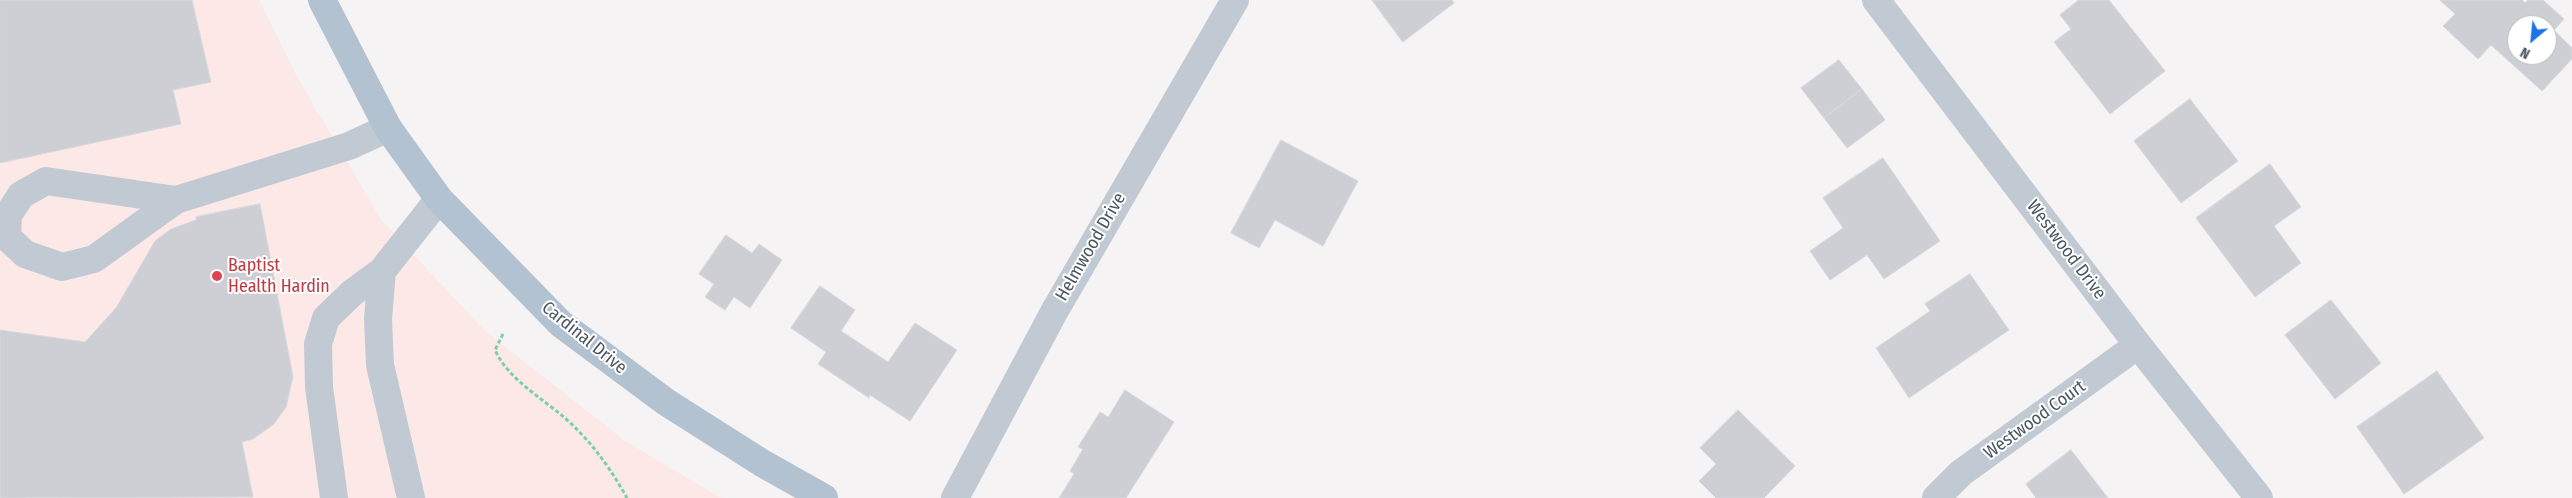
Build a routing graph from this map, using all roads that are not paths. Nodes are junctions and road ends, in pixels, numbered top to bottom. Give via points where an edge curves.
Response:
1 (322, 0) edge
2 (1235, 0) edge
3 (1876, 0) edge
4 (388, 128) junction
5 (439, 199) junction
6 (176, 200) junction
7 (382, 271) junction
8 (2138, 345) junction
9 (334, 498) edge
10 (411, 498) edge
11 (824, 498) edge
12 (955, 498) edge
13 (1936, 498) edge
14 (2259, 498) edge

1 - 4 main road, Cardinal Drive
2 - 12 street, Helmwood Drive via 1054,312
3 - 8 street, Westwood Drive
4 - 5 main road, Cardinal Drive
4 - 6 street via 340,149
5 - 7 street
5 - 11 main road, Cardinal Drive via 561,324 666,402
6 - 6 street via 46,181 21,195 8,216 7,238 25,254 62,267 94,259
7 - 9 street via 326,318 318,344 319,387
7 - 10 street via 378,318 380,365
8 - 13 street, Westwood Court via 1961,473
8 - 14 street, Westwood Drive

